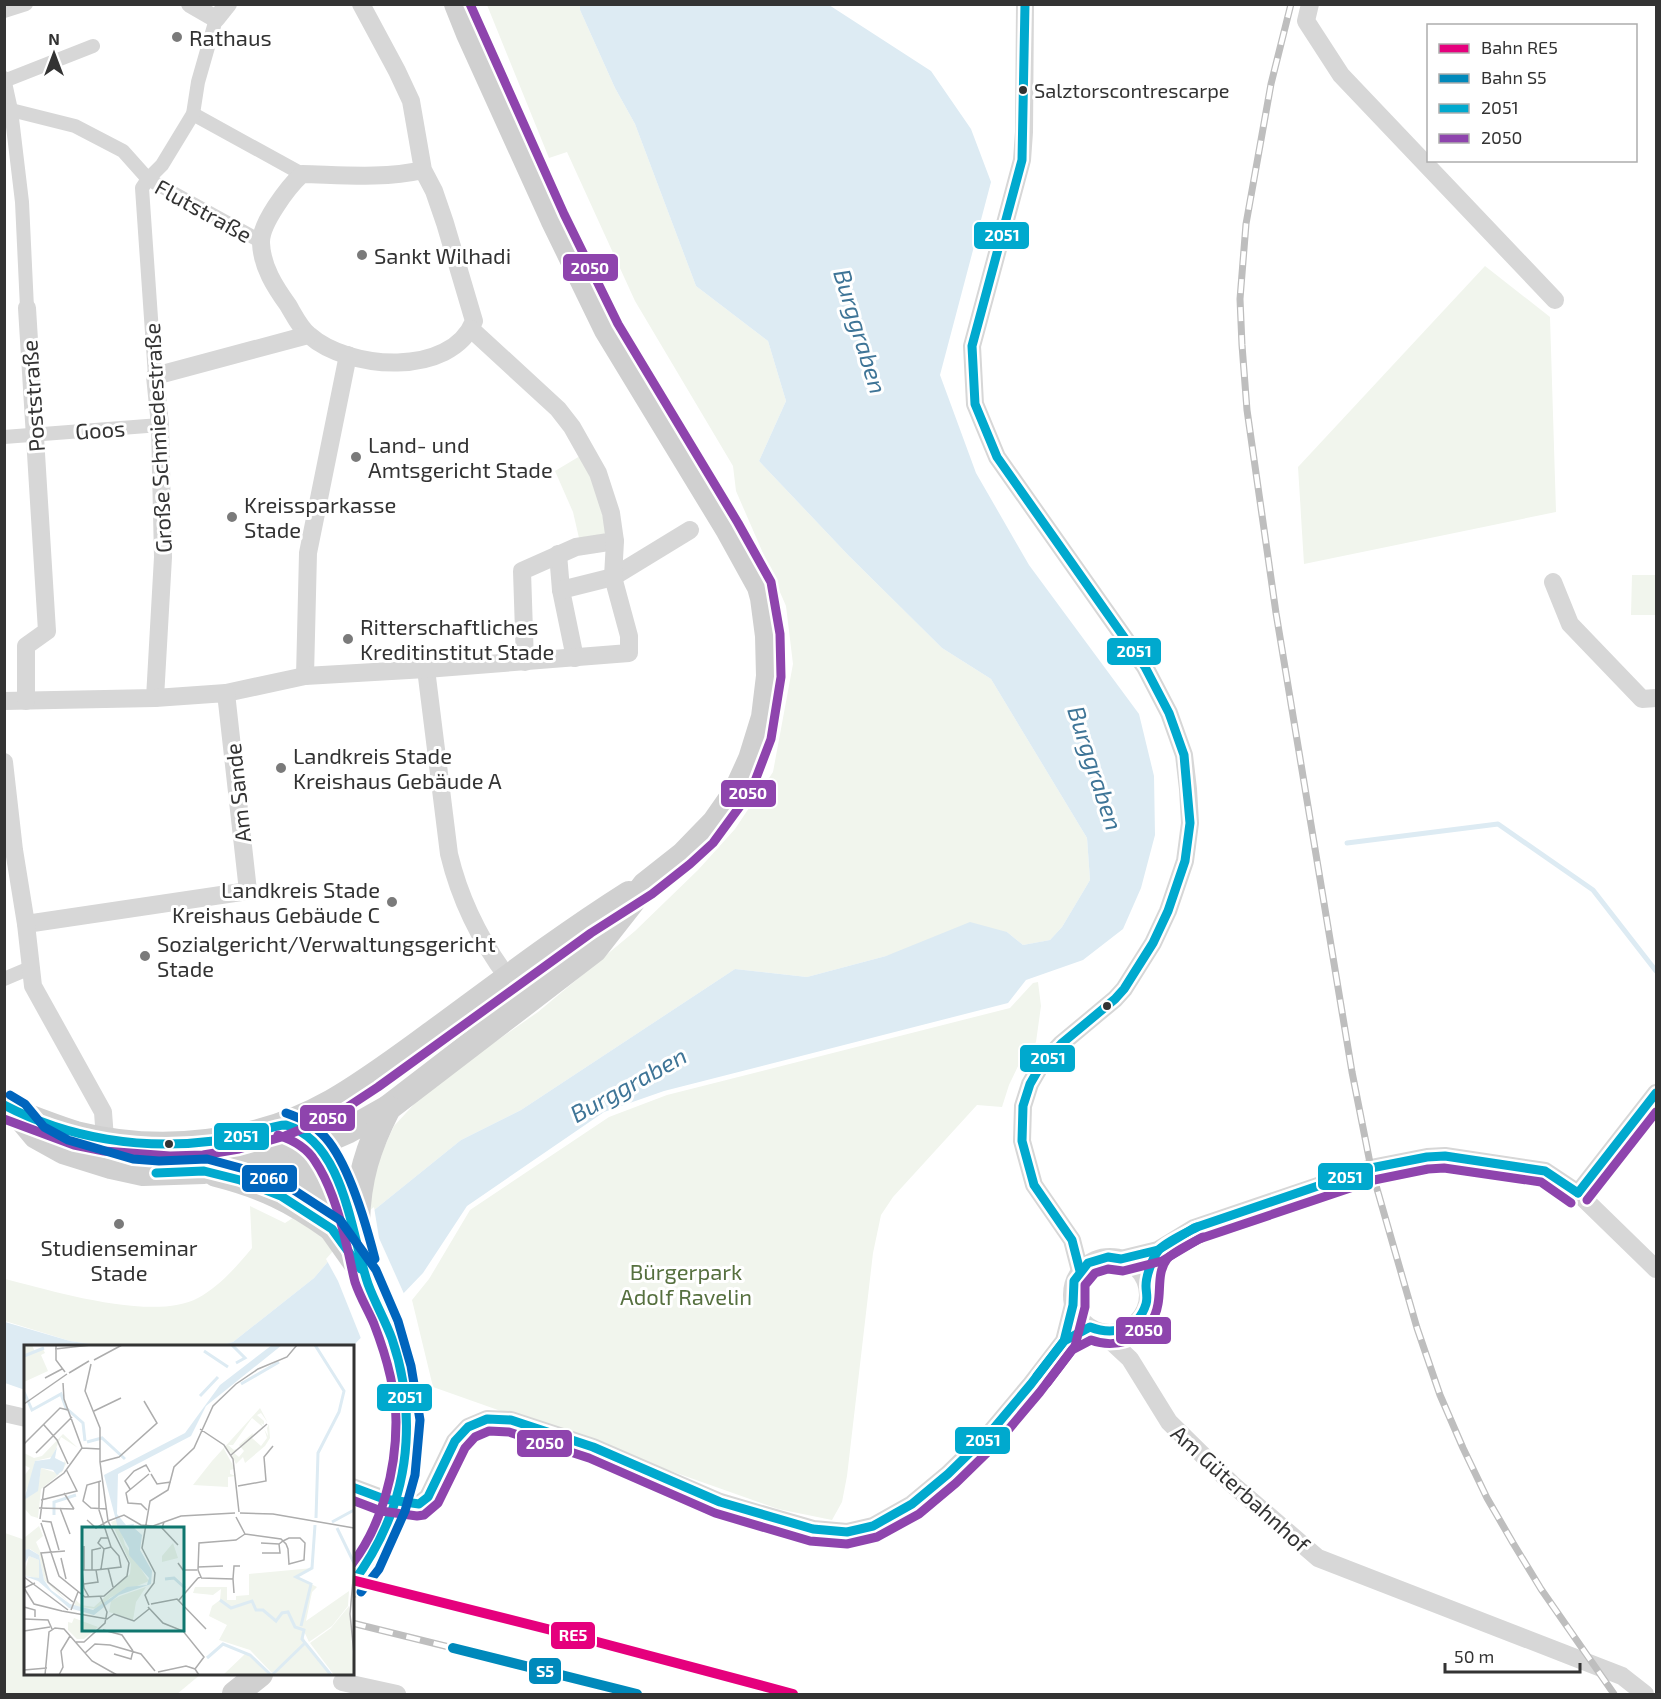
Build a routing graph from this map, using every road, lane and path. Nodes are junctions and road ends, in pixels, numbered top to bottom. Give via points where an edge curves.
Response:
1 (26, 4) edge
2 (190, 4) edge
3 (228, 4) edge
4 (361, 4) edge
5 (457, 4) edge
6 (1025, 4) edge
7 (1310, 4) edge
8 (4, 11) edge
9 (216, 19) junction
10 (93, 46) dead end
11 (5, 80) edge
12 (10, 110) junction
13 (193, 114) junction
14 (423, 170) junction
15 (302, 174) junction
16 (148, 178) junction
17 (260, 241) junction
18 (1555, 300) dead end
19 (27, 308) joint
20 (471, 329) junction
21 (308, 335) junction
22 (348, 355) junction
23 (155, 376) junction
24 (160, 425) junction
25 (35, 434) junction
26 (4, 437) edge
27 (690, 530) dead end
28 (615, 542) junction
29 (558, 554) junction
30 (612, 577) junction
31 (1553, 582) dead end
32 (561, 590) junction
33 (575, 658) junction
34 (525, 662) junction
35 (426, 669) junction
36 (304, 676) junction
37 (226, 693) junction
38 (155, 698) junction
39 (1656, 698) edge
40 (4, 701) edge
41 (26, 701) junction
42 (4, 762) edge
43 (9, 851) edge
44 (645, 885) junction
45 (26, 924) junction
46 (30, 968) junction
47 (508, 978) junction
48 (4, 979) edge
49 (525, 1003) junction
50 (1656, 1094) edge
51 (387, 1108) junction
52 (10, 1109) edge
53 (301, 1138) junction
54 (105, 1139) junction
55 (204, 1171) junction
56 (1578, 1193) junction
57 (332, 1229) junction
58 (357, 1236) junction
59 (1072, 1240) junction
60 (1158, 1250) junction
61 (1114, 1258) junction
62 (1656, 1269) edge
63 (1080, 1271) junction
64 (366, 1277) junction
65 (1146, 1286) junction
66 (1073, 1305) junction
67 (1139, 1318) junction
68 (1096, 1330) junction
69 (1064, 1341) junction
70 (1131, 1359) junction
71 (4, 1413) edge
72 (24, 1418) edge
73 (354, 1487) edge
74 (354, 1582) edge
75 (259, 1675) edge
76 (342, 1682) dead end
77 (235, 1695) edge
78 (397, 1695) edge
79 (1645, 1695) edge

1 - 8 street
2 - 9 street
3 - 9 street
4 - 14 street via 411,101
5 - 44 main road via 607,330 728,529 764,598 769,676 764,717 751,759 736,792 704,835
6 - 59 street via 1022,160 972,346 975,404 997,457 1145,667 1184,755 1190,823 1185,861 1153,943 1115,999 1046,1060 1026,1094 1022,1141 1034,1185
7 - 18 street via 1306,21 1341,75
9 - 13 street
10 - 11 street
11 - 12 street, Poststraße
12 - 16 street, Flutstraße via 75,126 123,151
12 - 19 street, Poststraße via 22,202
13 - 15 street
13 - 16 street via 162,165
14 - 15 street via 378,177
14 - 20 street via 445,223 474,321
15 - 17 street via 280,199
16 - 17 street, Flutstraße
16 - 23 street, Große Schmiedestraße via 142,188
17 - 21 street via 276,290
19 - 25 street, Poststraße
20 - 22 street via 454,346 424,360 387,363
20 - 28 street via 558,409 572,427 598,473
21 - 22 street
21 - 23 street
22 - 36 street via 308,553
23 - 24 street, Große Schmiedestraße
24 - 25 street, Goos
24 - 38 street, Große Schmiedestraße via 163,557
25 - 26 street, Goos
25 - 41 street, Poststraße via 47,631 26,646
27 - 30 street
28 - 29 street
28 - 30 street
29 - 32 street
29 - 34 street via 522,570
30 - 32 street
30 - 33 street via 629,636 628,653
31 - 39 street via 1570,624 1642,699
32 - 33 street
33 - 34 street
34 - 35 street
35 - 36 street
35 - 47 street via 454,874 468,914
36 - 37 street
37 - 38 street
37 - 45 street, Am Sande via 248,891
38 - 41 street
40 - 41 street
42 - 43 street
43 - 45 street
44 - 47 main road
44 - 49 main road via 594,950
45 - 46 street
46 - 48 street
46 - 54 street via 33,986 103,1112
47 - 49 main road
47 - 53 main road via 372,1077 322,1107
49 - 51 main road
50 - 56 street
51 - 53 main road via 349,1130
51 - 58 main road via 366,1158 359,1189
52 - 54 main road via 76,1133
52 - 55 main road via 36,1136 93,1161 143,1173
53 - 54 main road via 237,1137 170,1144
53 - 55 main road via 254,1164
53 - 57 main road via 303,1166
53 - 58 main road via 326,1156
55 - 57 main road via 281,1196
56 - 60 street via 1545,1171 1445,1155 1427,1157 1371,1168 1194,1228
56 - 62 street
57 - 64 main road
58 - 64 main road
59 - 61 street
59 - 63 street
60 - 61 street
60 - 65 street
61 - 63 street via 1088,1263
61 - 65 street via 1136,1267
63 - 66 street via 1074,1281
64 - 74 main road, bridge via 395,1348 406,1404 407,1438 400,1490 391,1516 369,1563
65 - 67 street via 1146,1305
66 - 68 street via 1081,1320
66 - 69 street
67 - 68 street via 1120,1331
67 - 70 street
68 - 69 street
68 - 70 street, Am Güterbahnhof
69 - 73 street via 989,1434 948,1474 912,1504 873,1526 847,1532 813,1529 720,1502 592,1447 511,1420 487,1419 468,1427 455,1441 428,1497 419,1503 384,1499
70 - 79 street, Am Güterbahnhof via 1168,1422 1318,1558 1622,1676
71 - 72 street
75 - 77 main road
76 - 78 street

